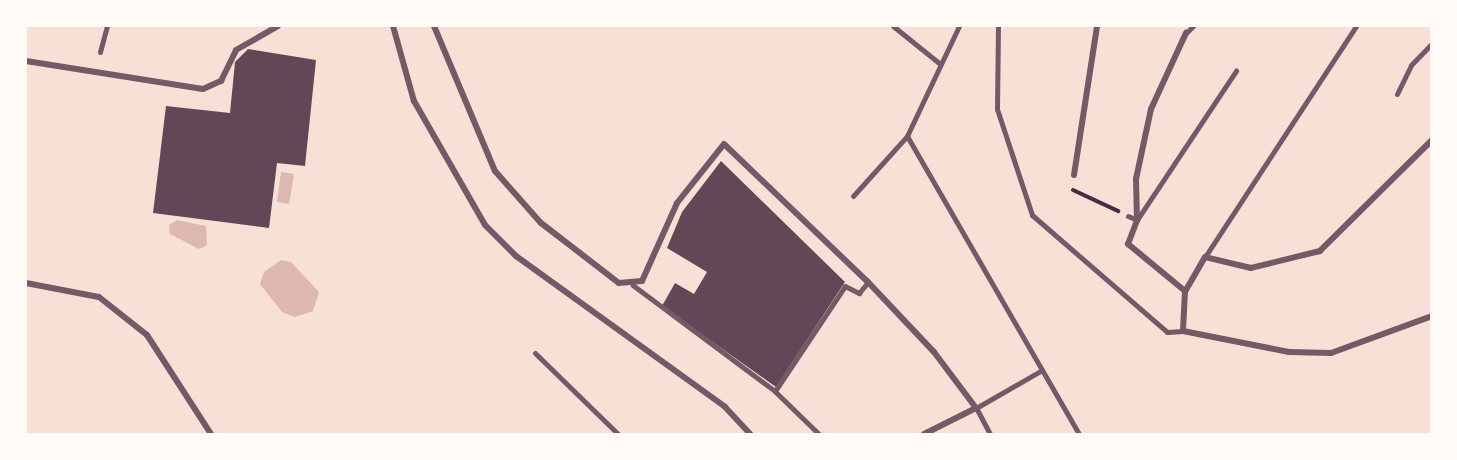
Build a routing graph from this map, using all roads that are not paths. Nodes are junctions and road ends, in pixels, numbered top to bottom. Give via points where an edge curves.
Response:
1 (107, 26) edge
2 (278, 26) edge
3 (393, 26) edge
4 (434, 26) edge
5 (893, 26) edge
6 (959, 26) edge
7 (998, 26) edge
8 (1096, 26) edge
9 (1193, 26) edge
10 (1356, 26) edge
11 (1187, 29) edge
12 (1431, 43) edge
13 (100, 52) dead end
14 (26, 61) edge
15 (939, 63) junction
16 (1236, 71) dead end
17 (1397, 94) dead end
18 (907, 136) junction
19 (1431, 140) edge
20 (1074, 175) road end
21 (853, 196) dead end
22 (1128, 216) road end
23 (1137, 220) junction
24 (1205, 257) junction
25 (868, 282) junction
26 (26, 283) edge
27 (633, 285) junction
28 (1185, 291) junction
29 (1431, 316) edge
30 (1183, 331) junction
31 (535, 353) dead end
32 (1042, 370) junction
33 (776, 391) junction
34 (976, 408) junction
35 (211, 435) edge
36 (618, 435) edge
37 (750, 435) edge
38 (819, 435) edge
39 (924, 435) edge
40 (990, 435) edge
41 (1079, 435) edge

1 - 13 street
2 - 14 street via 236,50 221,81 203,89
3 - 37 street via 414,101 485,225 516,256 725,407
4 - 27 street via 495,171 541,223 619,284
5 - 15 street
6 - 15 street
7 - 30 street via 997,110 1032,215 1167,332
8 - 20 street
9 - 11 street
10 - 24 lane
11 - 23 street via 1151,109 1136,179
12 - 17 street
15 - 18 street
16 - 23 lane
18 - 21 street
18 - 32 street
19 - 24 street via 1320,251 1251,268
22 - 23 street
23 - 28 street via 1128,244
24 - 28 street
25 - 27 street via 724,144 676,203 649,270
25 - 33 street via 859,293 845,286
25 - 34 street via 934,352
26 - 35 street via 99,297 147,335
27 - 33 lane
28 - 30 street
29 - 30 street via 1331,353 1289,352
31 - 36 street
32 - 34 street
32 - 41 street
33 - 38 lane
34 - 39 street
34 - 40 street

